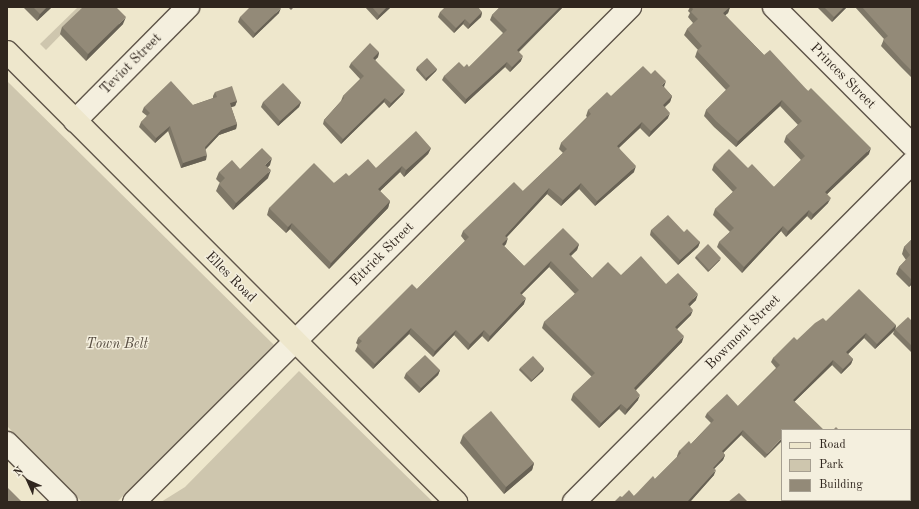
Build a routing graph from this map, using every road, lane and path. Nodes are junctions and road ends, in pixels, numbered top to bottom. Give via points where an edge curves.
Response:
1 (188, 7) edge
2 (630, 7) edge
3 (774, 7) edge
4 (7, 52) edge
5 (74, 121) junction
6 (912, 145) edge
7 (912, 163) edge
8 (295, 341) junction
9 (7, 443) edge
10 (66, 502) edge
11 (134, 502) edge
12 (456, 502) edge
13 (574, 502) edge

1 - 5 street, Teviot Street
2 - 8 street, Ettrick Street
3 - 6 street, Princes Street
4 - 5 main road, Elles Road
5 - 8 main road, Elles Road
7 - 13 street, Bowmont Street
8 - 11 street, Ettrick Street
8 - 12 main road, Elles Road
9 - 10 street

